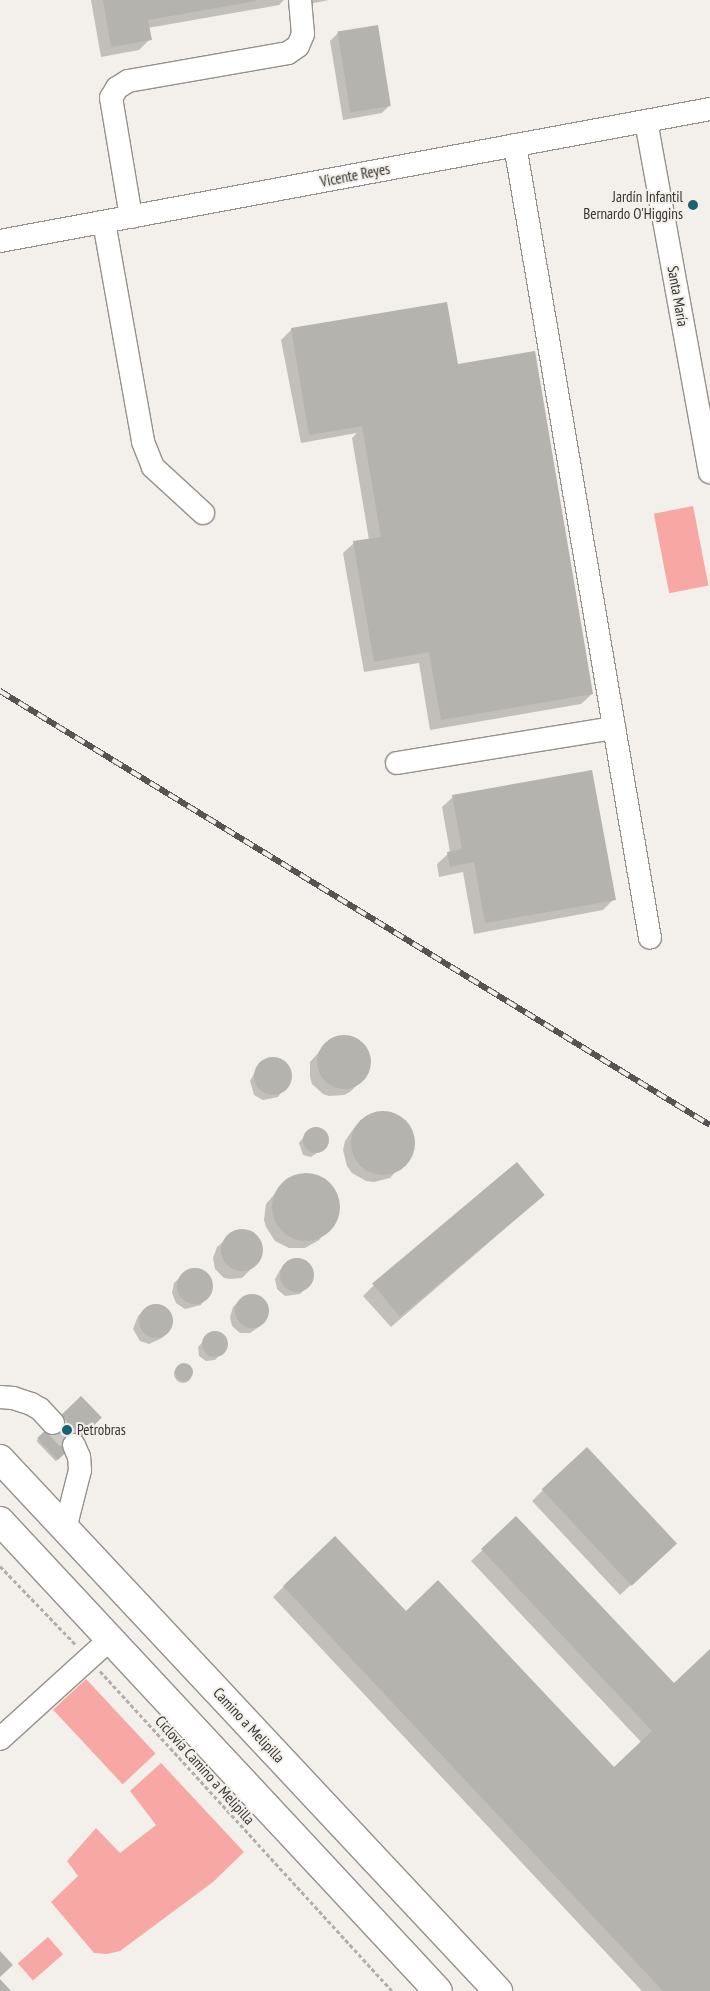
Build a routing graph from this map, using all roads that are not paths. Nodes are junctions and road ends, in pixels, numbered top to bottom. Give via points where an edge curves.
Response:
1 (300, 0) edge
2 (710, 110) edge
3 (646, 121) junction
4 (515, 146) junction
5 (131, 217) junction
6 (104, 222) junction
7 (0, 240) edge
8 (702, 383) edge
9 (710, 472) edge
10 (203, 513) dead end
11 (614, 728) junction
12 (397, 763) dead end
13 (650, 938) dead end
14 (0, 1397) edge
15 (53, 1423) tunnel mouth
16 (74, 1445) tunnel mouth
17 (0, 1459) edge
18 (0, 1521) edge
19 (65, 1529) junction
20 (109, 1640) junction
21 (0, 1739) edge
22 (335, 1817) junction
23 (302, 1846) junction
24 (438, 1991) edge
25 (498, 1991) edge

1 - 5 street via 303,34 298,46 288,53 128,81 117,88 111,98
2 - 3 street, Vicente Reyes
3 - 4 street, Vicente Reyes
3 - 8 street, Santa María
4 - 5 street, Vicente Reyes
4 - 11 street
5 - 6 street, Vicente Reyes
6 - 7 street, Vicente Reyes
6 - 10 street via 143,442 153,467
8 - 9 street, Santa María
11 - 12 street
11 - 13 street
14 - 15 street via 32,1404
16 - 19 street via 80,1457 80,1470
17 - 19 main road, Camino a Melipilla
18 - 20 main road
19 - 22 main road, Camino a Melipilla
20 - 21 street
20 - 23 main road
22 - 23 main road
22 - 25 main road, Camino a Melipilla
23 - 24 main road

